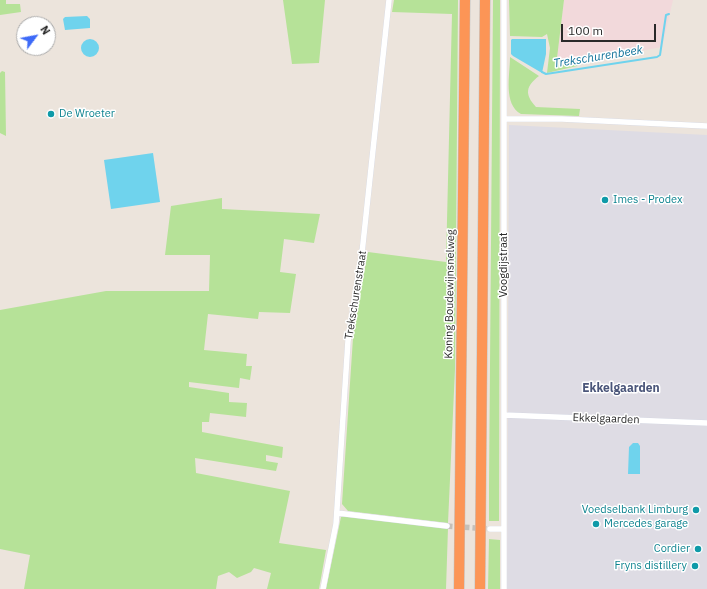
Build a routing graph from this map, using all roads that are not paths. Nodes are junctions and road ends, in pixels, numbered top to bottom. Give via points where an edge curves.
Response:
1 (389, 0) edge
2 (466, 0) edge
3 (485, 0) edge
4 (504, 0) edge
5 (505, 119) junction
6 (707, 126) edge
7 (504, 415) junction
8 (707, 423) edge
9 (337, 513) junction
10 (446, 526) tunnel mouth
11 (490, 529) tunnel mouth
12 (503, 529) junction
13 (458, 586) edge
14 (322, 589) edge
15 (480, 589) edge
16 (504, 589) edge

1 - 9 street, Trekschurenstraat via 362,253 348,341
2 - 13 highway, Koning Boudewijnsnelweg
3 - 15 highway
4 - 5 street, Voogdijstraat
5 - 6 street
5 - 7 street, Voogdijstraat
7 - 8 street, Ekkelgaarden
7 - 12 street, Voogdijstraat
9 - 10 street
9 - 14 street, Trekschurenstraat
11 - 12 street
12 - 16 street, Voogdijstraat

